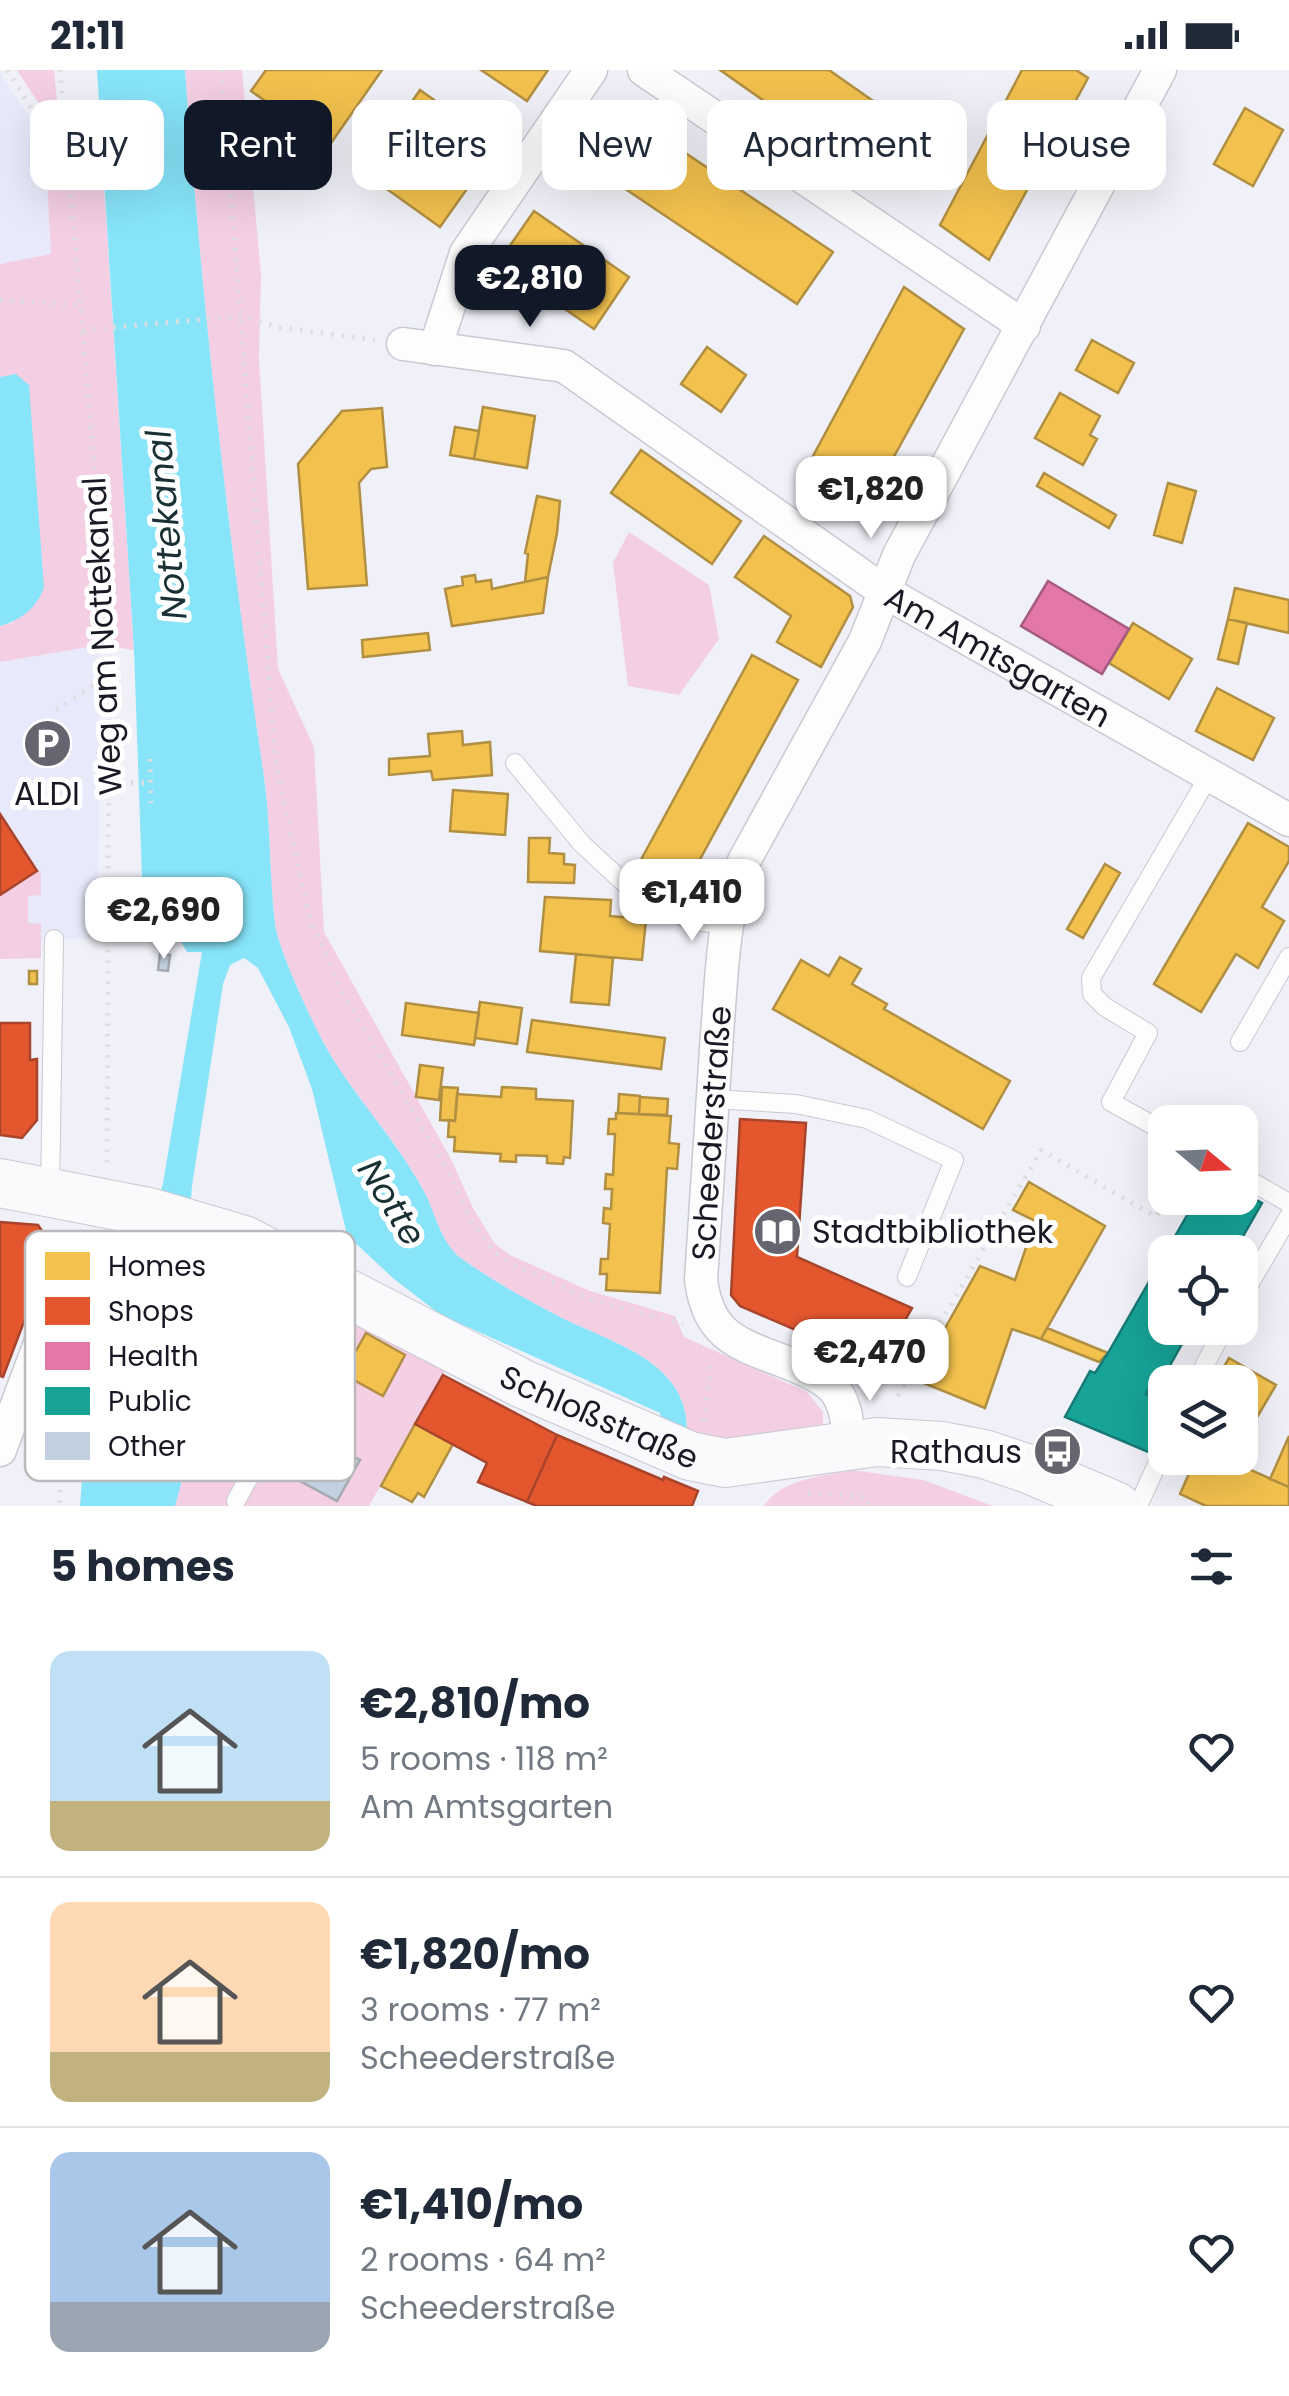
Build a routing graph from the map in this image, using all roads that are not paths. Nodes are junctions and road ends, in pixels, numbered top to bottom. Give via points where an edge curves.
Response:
1 (592, 70) edge
2 (644, 70) edge
3 (1148, 75) edge
4 (1024, 326) junction
5 (885, 592) junction
6 (515, 763) dead end
7 (1210, 774) junction
8 (1289, 820) edge
9 (725, 924) junction
10 (54, 939) dead end
11 (1289, 957) edge
12 (1240, 1042) dead end
13 (712, 1098) junction
14 (1148, 1123) edge
15 (0, 1183) edge
16 (1258, 1185) edge
17 (50, 1193) junction
18 (1289, 1202) edge
19 (1289, 1216) edge
20 (204, 1231) edge
21 (1258, 1269) edge
22 (906, 1277) dead end
23 (355, 1295) edge
24 (25, 1395) edge
25 (850, 1446) junction
26 (0, 1450) edge
27 (1152, 1475) edge
28 (246, 1481) edge
29 (236, 1500) dead end
30 (1116, 1506) edge
31 (1138, 1506) edge

1 - 5 street, Am Amtsgarten via 466,253 419,346 564,366
2 - 4 street
3 - 4 street, Scheederstraße
4 - 5 street, Scheederstraße
5 - 7 street, Am Amtsgarten
5 - 9 street, Scheederstraße via 865,642 744,861
6 - 9 lane via 622,881 692,922
7 - 8 street, Am Amtsgarten
7 - 14 lane via 1091,978 1092,994 1104,1006 1148,1033 1110,1102
9 - 13 street, Scheederstraße
10 - 17 lane
11 - 12 lane
13 - 22 lane via 796,1104 866,1119 954,1160
13 - 25 street, Scheederstraße via 704,1308 731,1339 816,1375 837,1392
15 - 17 main road, Schloßstraße
16 - 18 lane
17 - 20 main road, Schloßstraße
19 - 21 lane
23 - 25 main road, Schloßstraße via 524,1384 707,1460
24 - 26 street
25 - 30 main road, Schloßstraße via 911,1442 984,1454
27 - 31 lane
28 - 29 lane

